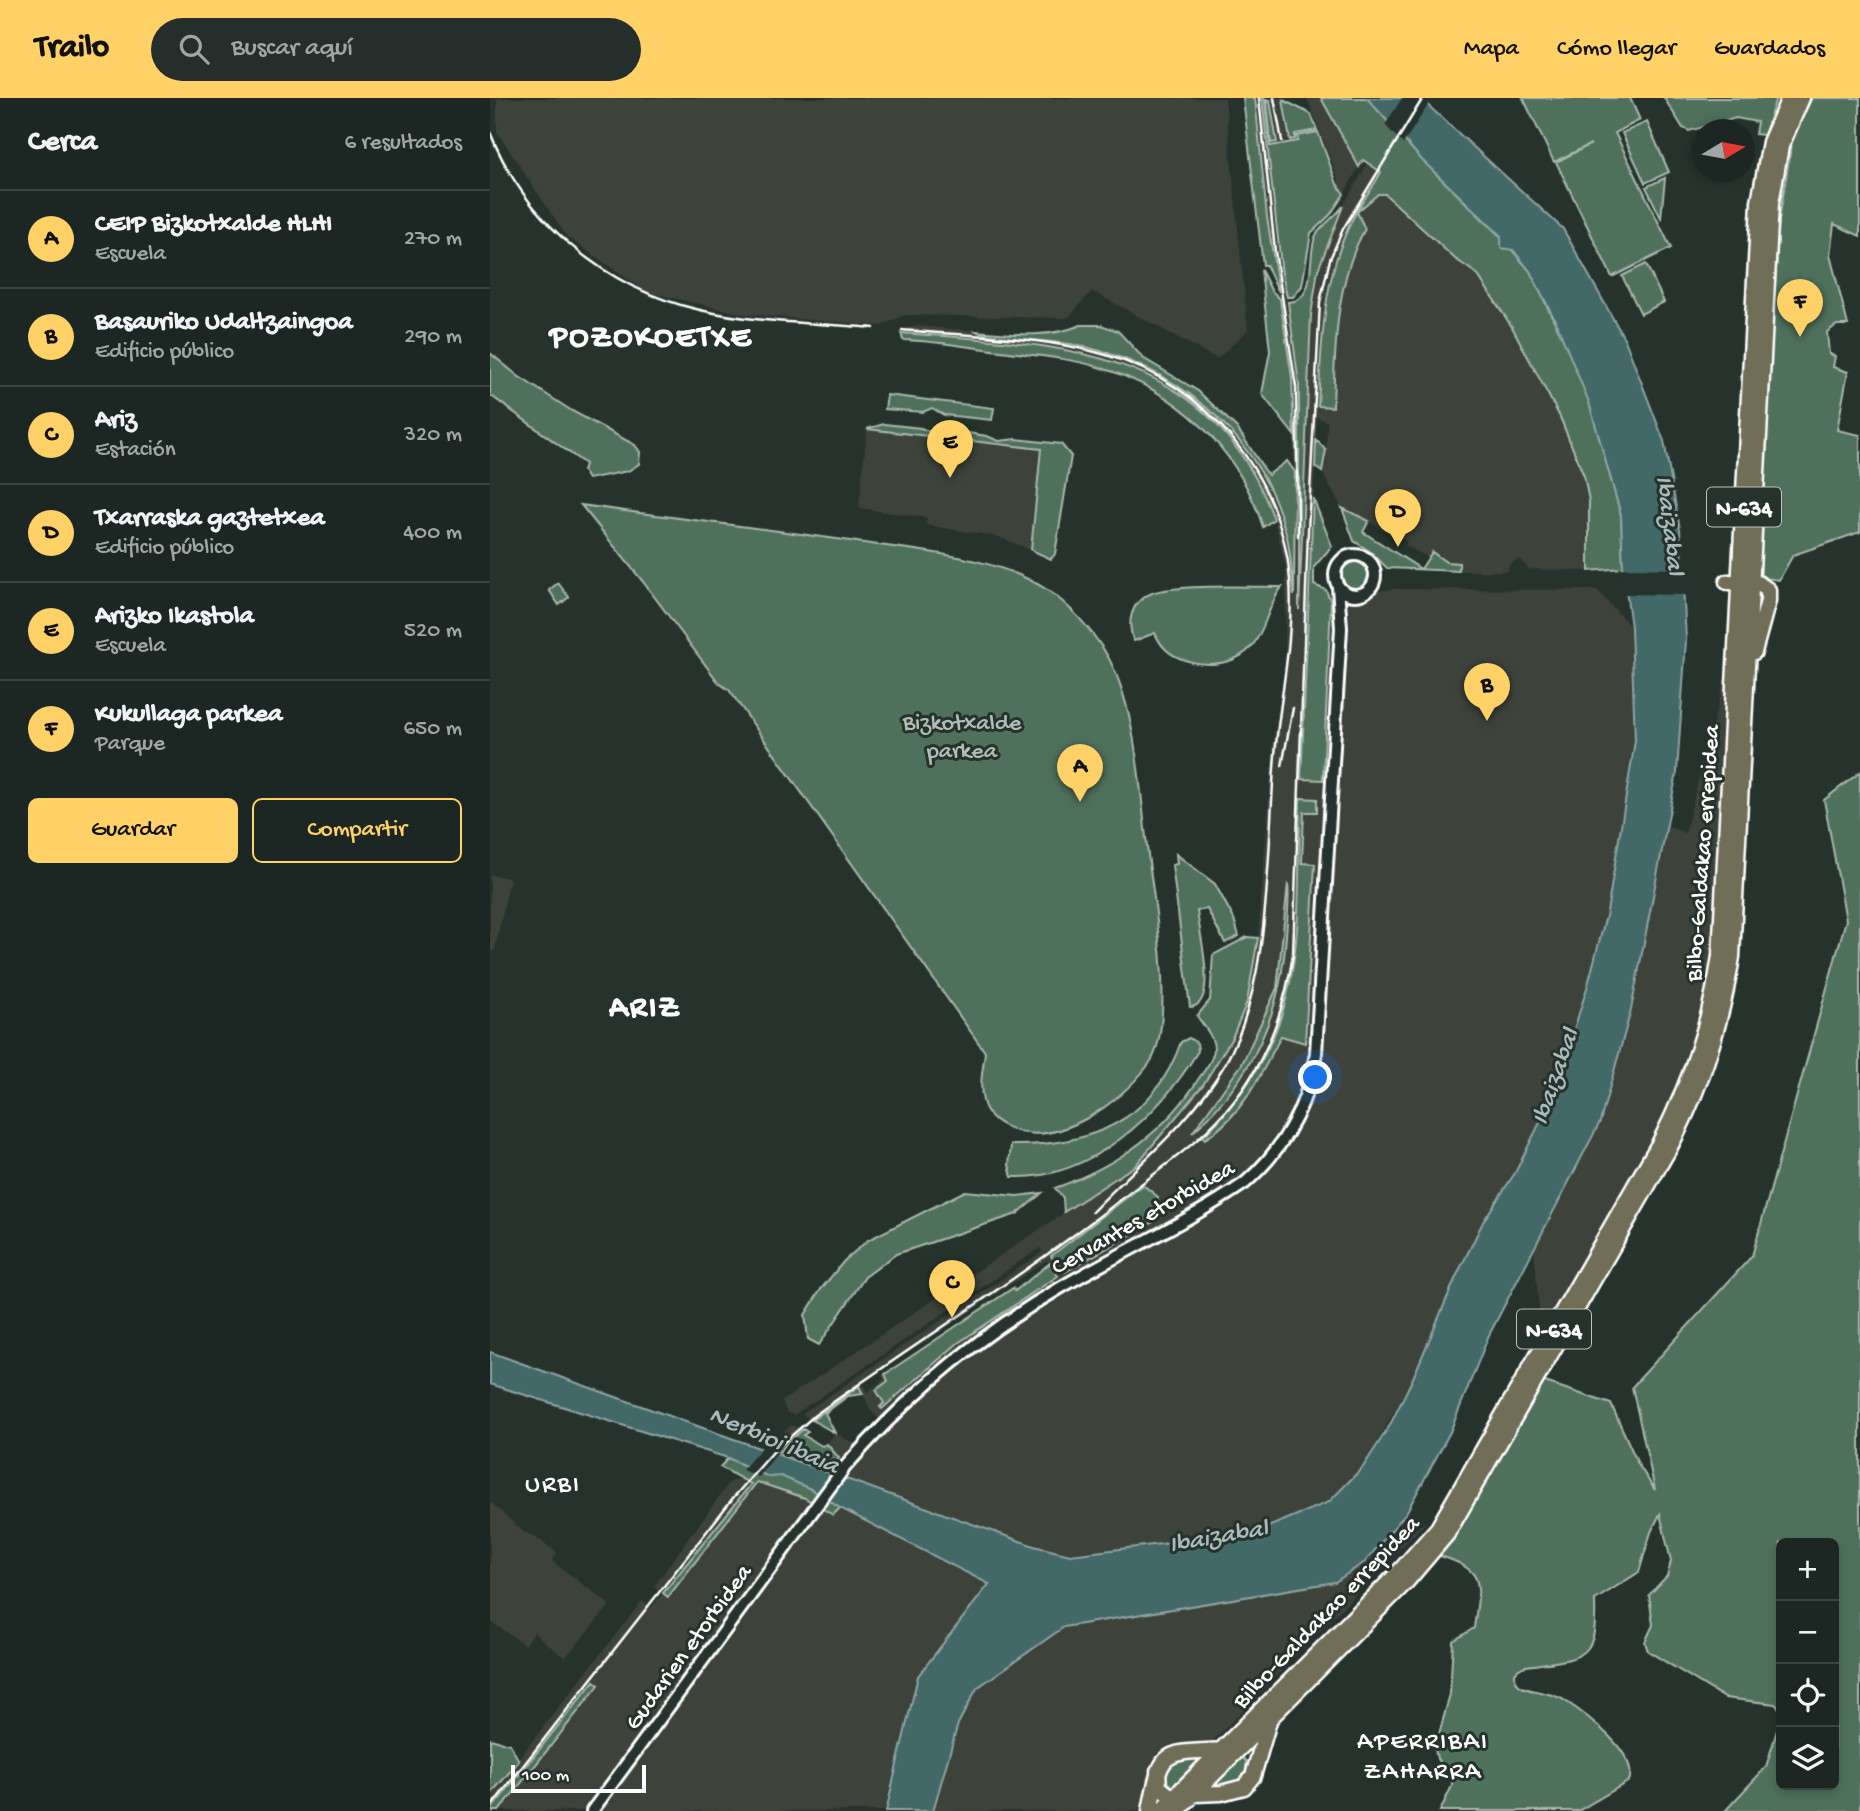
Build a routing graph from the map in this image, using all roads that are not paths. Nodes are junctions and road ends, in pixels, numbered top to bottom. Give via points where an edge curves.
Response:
1 (1789, 98) edge
2 (1802, 98) edge
3 (1739, 583) junction
4 (1338, 586) junction
5 (1355, 596) junction
6 (1342, 628) junction
7 (816, 1507) joint
8 (1272, 1716) junction
9 (1237, 1750) junction
10 (1221, 1751) junction
11 (1255, 1768) junction
12 (1158, 1771) junction
13 (1194, 1794) junction
14 (1177, 1795) junction
15 (592, 1811) edge
16 (1150, 1811) edge
17 (1160, 1811) edge
18 (1177, 1811) edge

1 - 3 highway, Bilbo-Galdakao errepidea / N-634 via 1773,134 1762,179
2 - 3 highway, Bilbo-Galdakao errepidea / N-634 via 1781,146 1771,203
3 - 8 highway, Bilbo-Galdakao errepidea / N-634 via 1762,584 1768,595 1744,716 1732,957 1713,1050 1693,1102 1452,1528
3 - 10 highway, Bilbo-Galdakao errepidea / N-634 via 1720,956 1709,1020 1686,1091 1447,1515 1398,1573
4 - 5 street
4 - 5 street via 1339,563 1351,556 1363,557 1372,565 1374,581 1368,591
4 - 6 street, Cervantes etorbidea
5 - 6 street, Cervantes etorbidea
6 - 7 street, Cervantes etorbidea via 1316,1053 1306,1093 1289,1131 1254,1175 1231,1193 1058,1289 990,1334 915,1394 845,1467
7 - 15 street, Gudarien etorbidea
8 - 9 highway, Bilbo-Galdakao errepidea / N-634
8 - 11 highway
9 - 10 highway
9 - 11 highway via 1249,1754
9 - 13 highway, Bilbo-Galdakao errepidea / N-634
10 - 12 highway via 1174,1755 1164,1759
10 - 14 highway, Bilbo-Galdakao errepidea / N-634
11 - 13 highway via 1251,1780 1237,1790
12 - 14 highway via 1162,1790
12 - 16 highway
13 - 14 highway
13 - 18 highway, Bilbo-Galdakao errepidea / N-634
14 - 17 highway, Bilbo-Galdakao errepidea / N-634

